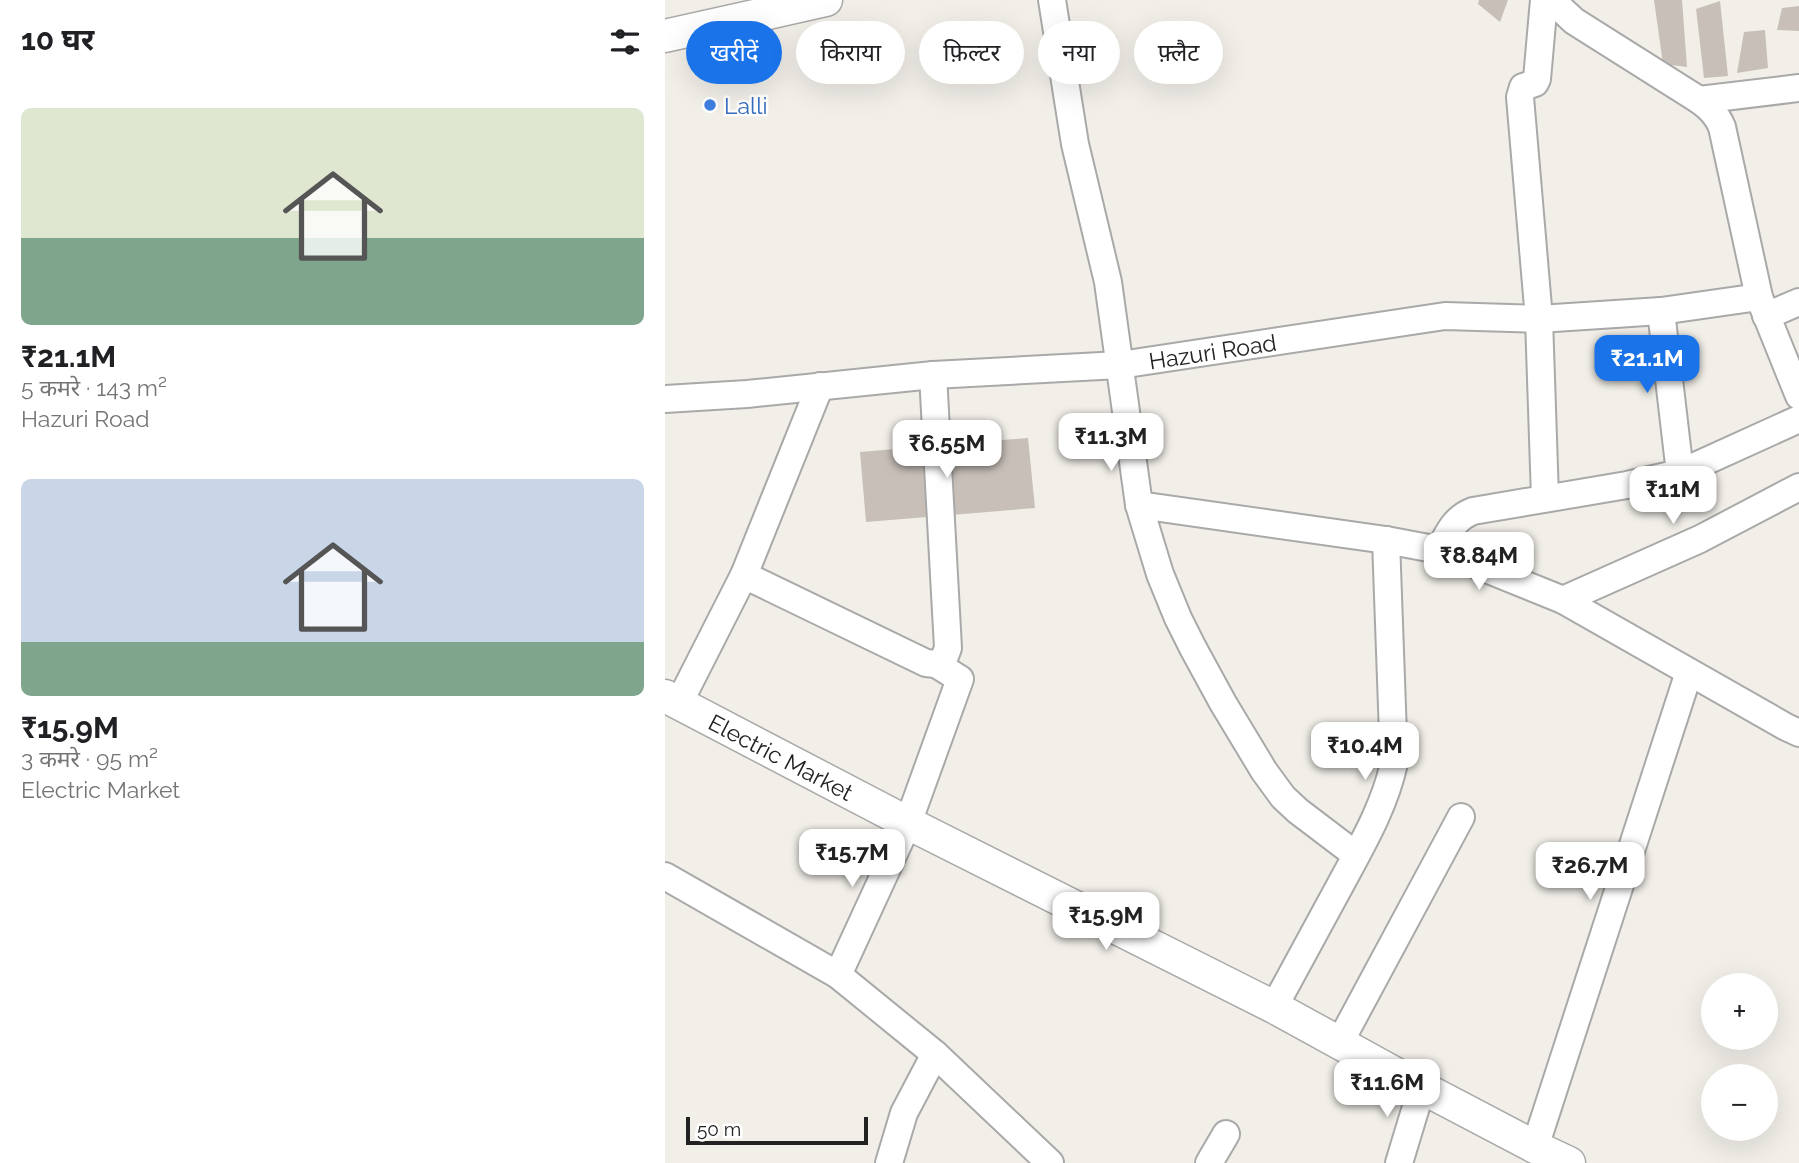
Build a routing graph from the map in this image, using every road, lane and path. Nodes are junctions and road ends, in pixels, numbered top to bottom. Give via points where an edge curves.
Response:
1 (826, 0) edge
2 (1052, 0) edge
3 (1544, 0) edge
4 (1555, 0) edge
5 (665, 36) edge
6 (1799, 88) edge
7 (1699, 100) junction
8 (1799, 302) edge
9 (1762, 307) junction
10 (1661, 311) junction
11 (1539, 319) junction
12 (1121, 365) junction
13 (933, 375) junction
14 (820, 386) junction
15 (1799, 396) edge
16 (665, 399) edge
17 (1799, 419) edge
18 (1680, 473) junction
19 (1799, 487) edge
20 (1545, 498) junction
21 (1139, 505) junction
22 (1386, 540) junction
23 (1439, 550) junction
24 (744, 575) junction
25 (1563, 600) junction
26 (936, 664) junction
27 (1689, 672) junction
28 (672, 699) edge
29 (1799, 733) edge
30 (1461, 817) dead end
31 (908, 823) junction
32 (1356, 855) junction
33 (665, 876) edge
34 (838, 975) junction
35 (1274, 1007) junction
36 (1340, 1042) junction
37 (935, 1054) junction
38 (1422, 1087) junction
39 (1226, 1134) dead end
40 (1535, 1147) junction
41 (889, 1163) edge
42 (1051, 1163) edge
43 (1209, 1163) edge
44 (1399, 1163) edge
45 (1569, 1163) edge

1 - 5 street
2 - 12 street via 1075,144 1108,282
3 - 11 street via 1537,79 1523,87 1520,97
4 - 7 street via 1574,21
6 - 7 street
7 - 9 street via 1722,127
8 - 9 street, Hazuri Road
9 - 10 street, Hazuri Road
9 - 15 street
10 - 11 street, Hazuri Road
10 - 18 street
11 - 12 street, Hazuri Road via 1445,316
11 - 20 street
12 - 13 street, Hazuri Road
12 - 21 street
13 - 14 street, Hazuri Road
13 - 26 street via 948,648
14 - 16 street, Hazuri Road
14 - 24 street
17 - 18 street
18 - 20 street
19 - 25 street via 1700,539
20 - 23 street via 1463,515
21 - 22 street
21 - 32 street via 1178,618 1264,771 1297,811
22 - 23 street
22 - 32 street via 1394,763 1386,795
23 - 25 street
24 - 26 street
24 - 28 street
25 - 27 street
26 - 31 street via 960,679
27 - 29 street
27 - 40 street
28 - 31 street, Electric Market
30 - 36 street
31 - 34 street
31 - 35 street, Electric Market
32 - 35 street
33 - 34 street
34 - 37 street
35 - 36 street, Electric Market
36 - 38 street, Electric Market
37 - 41 street via 904,1113
37 - 42 street
38 - 40 street, Electric Market
38 - 44 street
39 - 43 street
40 - 45 street, Electric Market

